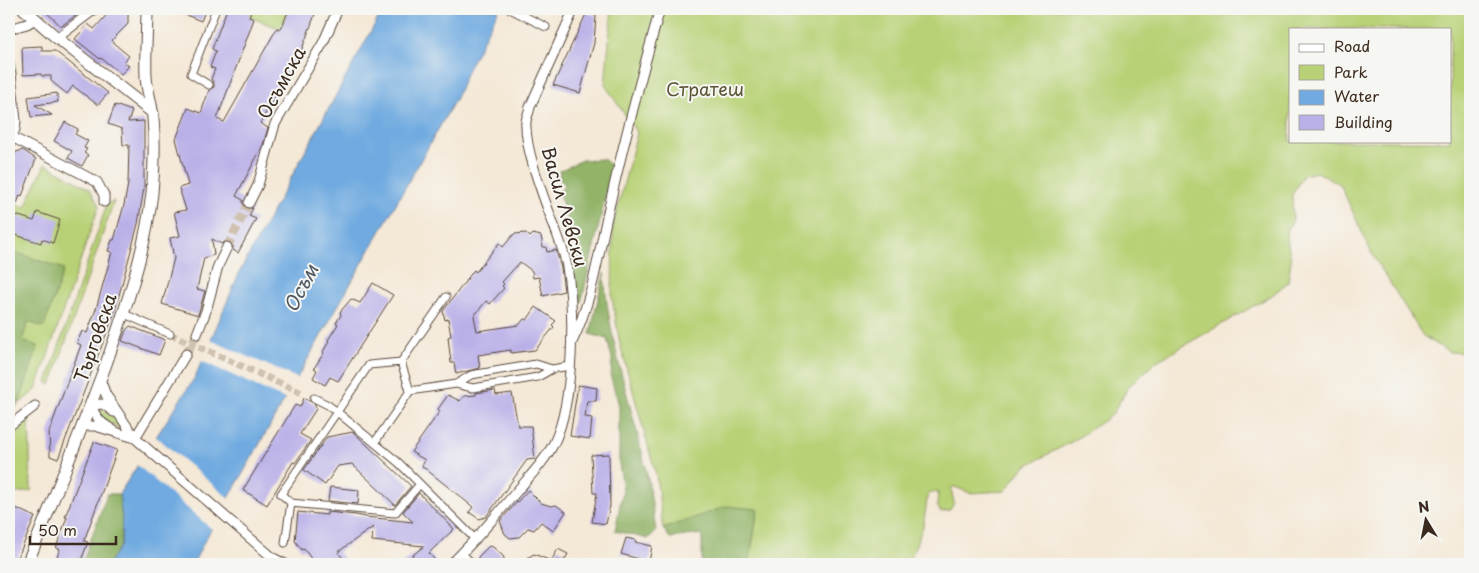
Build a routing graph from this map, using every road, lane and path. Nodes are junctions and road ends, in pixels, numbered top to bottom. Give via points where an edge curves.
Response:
1 (24, 9) edge
2 (95, 9) edge
3 (147, 9) edge
4 (216, 9) edge
5 (338, 9) edge
6 (510, 9) edge
7 (574, 9) edge
8 (660, 9) edge
9 (35, 19) junction
10 (546, 27) dead end
11 (9, 29) edge
12 (57, 38) junction
13 (10, 74) dead end
14 (210, 85) dead end
15 (152, 113) junction
16 (12, 136) junction
17 (9, 146) edge
18 (104, 202) dead end
19 (249, 204) tunnel mouth
20 (227, 246) tunnel mouth
21 (446, 297) dead end
22 (129, 316) dead end
23 (170, 334) tunnel mouth
24 (197, 334) tunnel mouth
25 (571, 345) junction
26 (186, 354) tunnel mouth
27 (401, 362) junction
28 (570, 366) junction
29 (552, 369) junction
30 (100, 380) junction
31 (456, 384) junction
32 (410, 391) junction
33 (314, 398) dead end
34 (91, 405) junction
35 (35, 406) dead end
36 (336, 410) junction
37 (124, 423) junction
38 (9, 426) edge
39 (83, 426) junction
40 (118, 433) junction
41 (138, 442) junction
42 (375, 442) junction
43 (420, 484) junction
44 (291, 503) junction
45 (476, 540) junction
46 (285, 543) dead end
47 (461, 554) junction
48 (275, 561) edge
49 (27, 564) edge
50 (285, 564) edge
51 (451, 564) edge
52 (472, 564) edge

1 - 9 street
2 - 12 street
3 - 15 street, Търговска via 146,77
4 - 14 street via 191,74
5 - 19 street, Осъмска via 323,43 275,124 258,185
6 - 10 street
7 - 25 street, Васил Левски via 526,120 534,166 567,266
8 - 25 street via 640,79 592,289
9 - 11 street
9 - 12 street
12 - 15 street
13 - 16 street via 16,121
15 - 30 street, Търговска via 154,150 148,225 124,314
16 - 17 street
16 - 18 street via 97,182
20 - 24 street
21 - 27 street
22 - 23 street
25 - 28 street, Васил Левски
26 - 41 street
27 - 32 street
27 - 36 street via 369,365
28 - 29 street
28 - 45 street, Васил Левски via 566,404 553,444 537,468
29 - 31 street via 538,377 473,388
29 - 31 street via 536,364 472,375
30 - 34 street, Търговска
30 - 37 street
31 - 32 street
32 - 42 street
33 - 36 street
34 - 37 street via 103,404
34 - 39 street, Търговска
34 - 40 street via 100,422
35 - 38 street
36 - 42 street
36 - 44 street via 281,494
37 - 41 street
39 - 40 street
39 - 49 street, Търговска
40 - 41 street
41 - 48 street
42 - 43 street
43 - 44 street via 395,513
43 - 45 street
44 - 46 street
45 - 47 street, Васил Левски
47 - 51 street, Васил Левски
47 - 52 street
48 - 50 street

